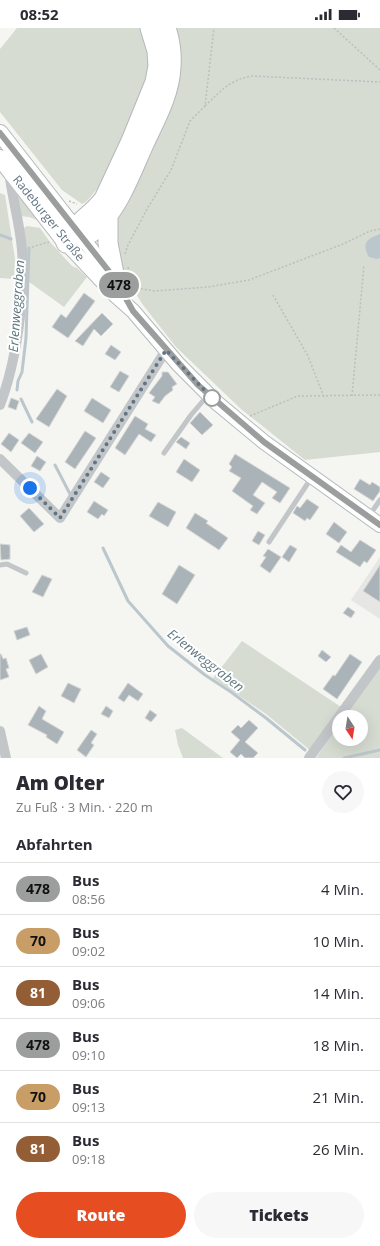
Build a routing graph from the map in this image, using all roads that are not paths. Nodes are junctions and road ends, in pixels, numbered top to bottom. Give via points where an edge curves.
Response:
1 (150, 28) edge
2 (166, 28) edge
3 (0, 133) edge
4 (5, 164) edge
5 (108, 215) junction
6 (69, 237) junction
7 (122, 283) junction
8 (133, 311) junction
9 (166, 350) junction
10 (209, 395) junction
11 (0, 405) edge
12 (164, 453) dead end
13 (0, 459) edge
14 (313, 477) junction
15 (380, 500) edge
16 (374, 521) edge
17 (269, 542) dead end
18 (0, 565) edge
19 (26, 573) dead end
20 (380, 660) edge
21 (0, 731) edge
22 (6, 758) edge
23 (309, 758) edge

1 - 6 highway via 158,51 158,66 148,102 104,199
2 - 5 highway via 171,51 168,85 129,177
3 - 6 main road, Radeburger Straße
4 - 6 main road, Radeburger Straße
4 - 11 street via 22,250 20,311 8,383
5 - 6 highway via 95,230
5 - 7 highway via 108,243
6 - 7 main road, Radeburger Straße
6 - 8 main road, Radeburger Straße via 116,296
7 - 8 main road, Radeburger Straße
8 - 9 main road, Radeburger Straße
9 - 10 main road, Radeburger Straße
9 - 13 street via 60,518
10 - 12 lane
10 - 14 main road, Radeburger Straße via 264,442
14 - 16 main road, Radeburger Straße
14 - 17 lane
15 - 16 lane
18 - 19 lane via 7,564
20 - 23 street
21 - 22 street

